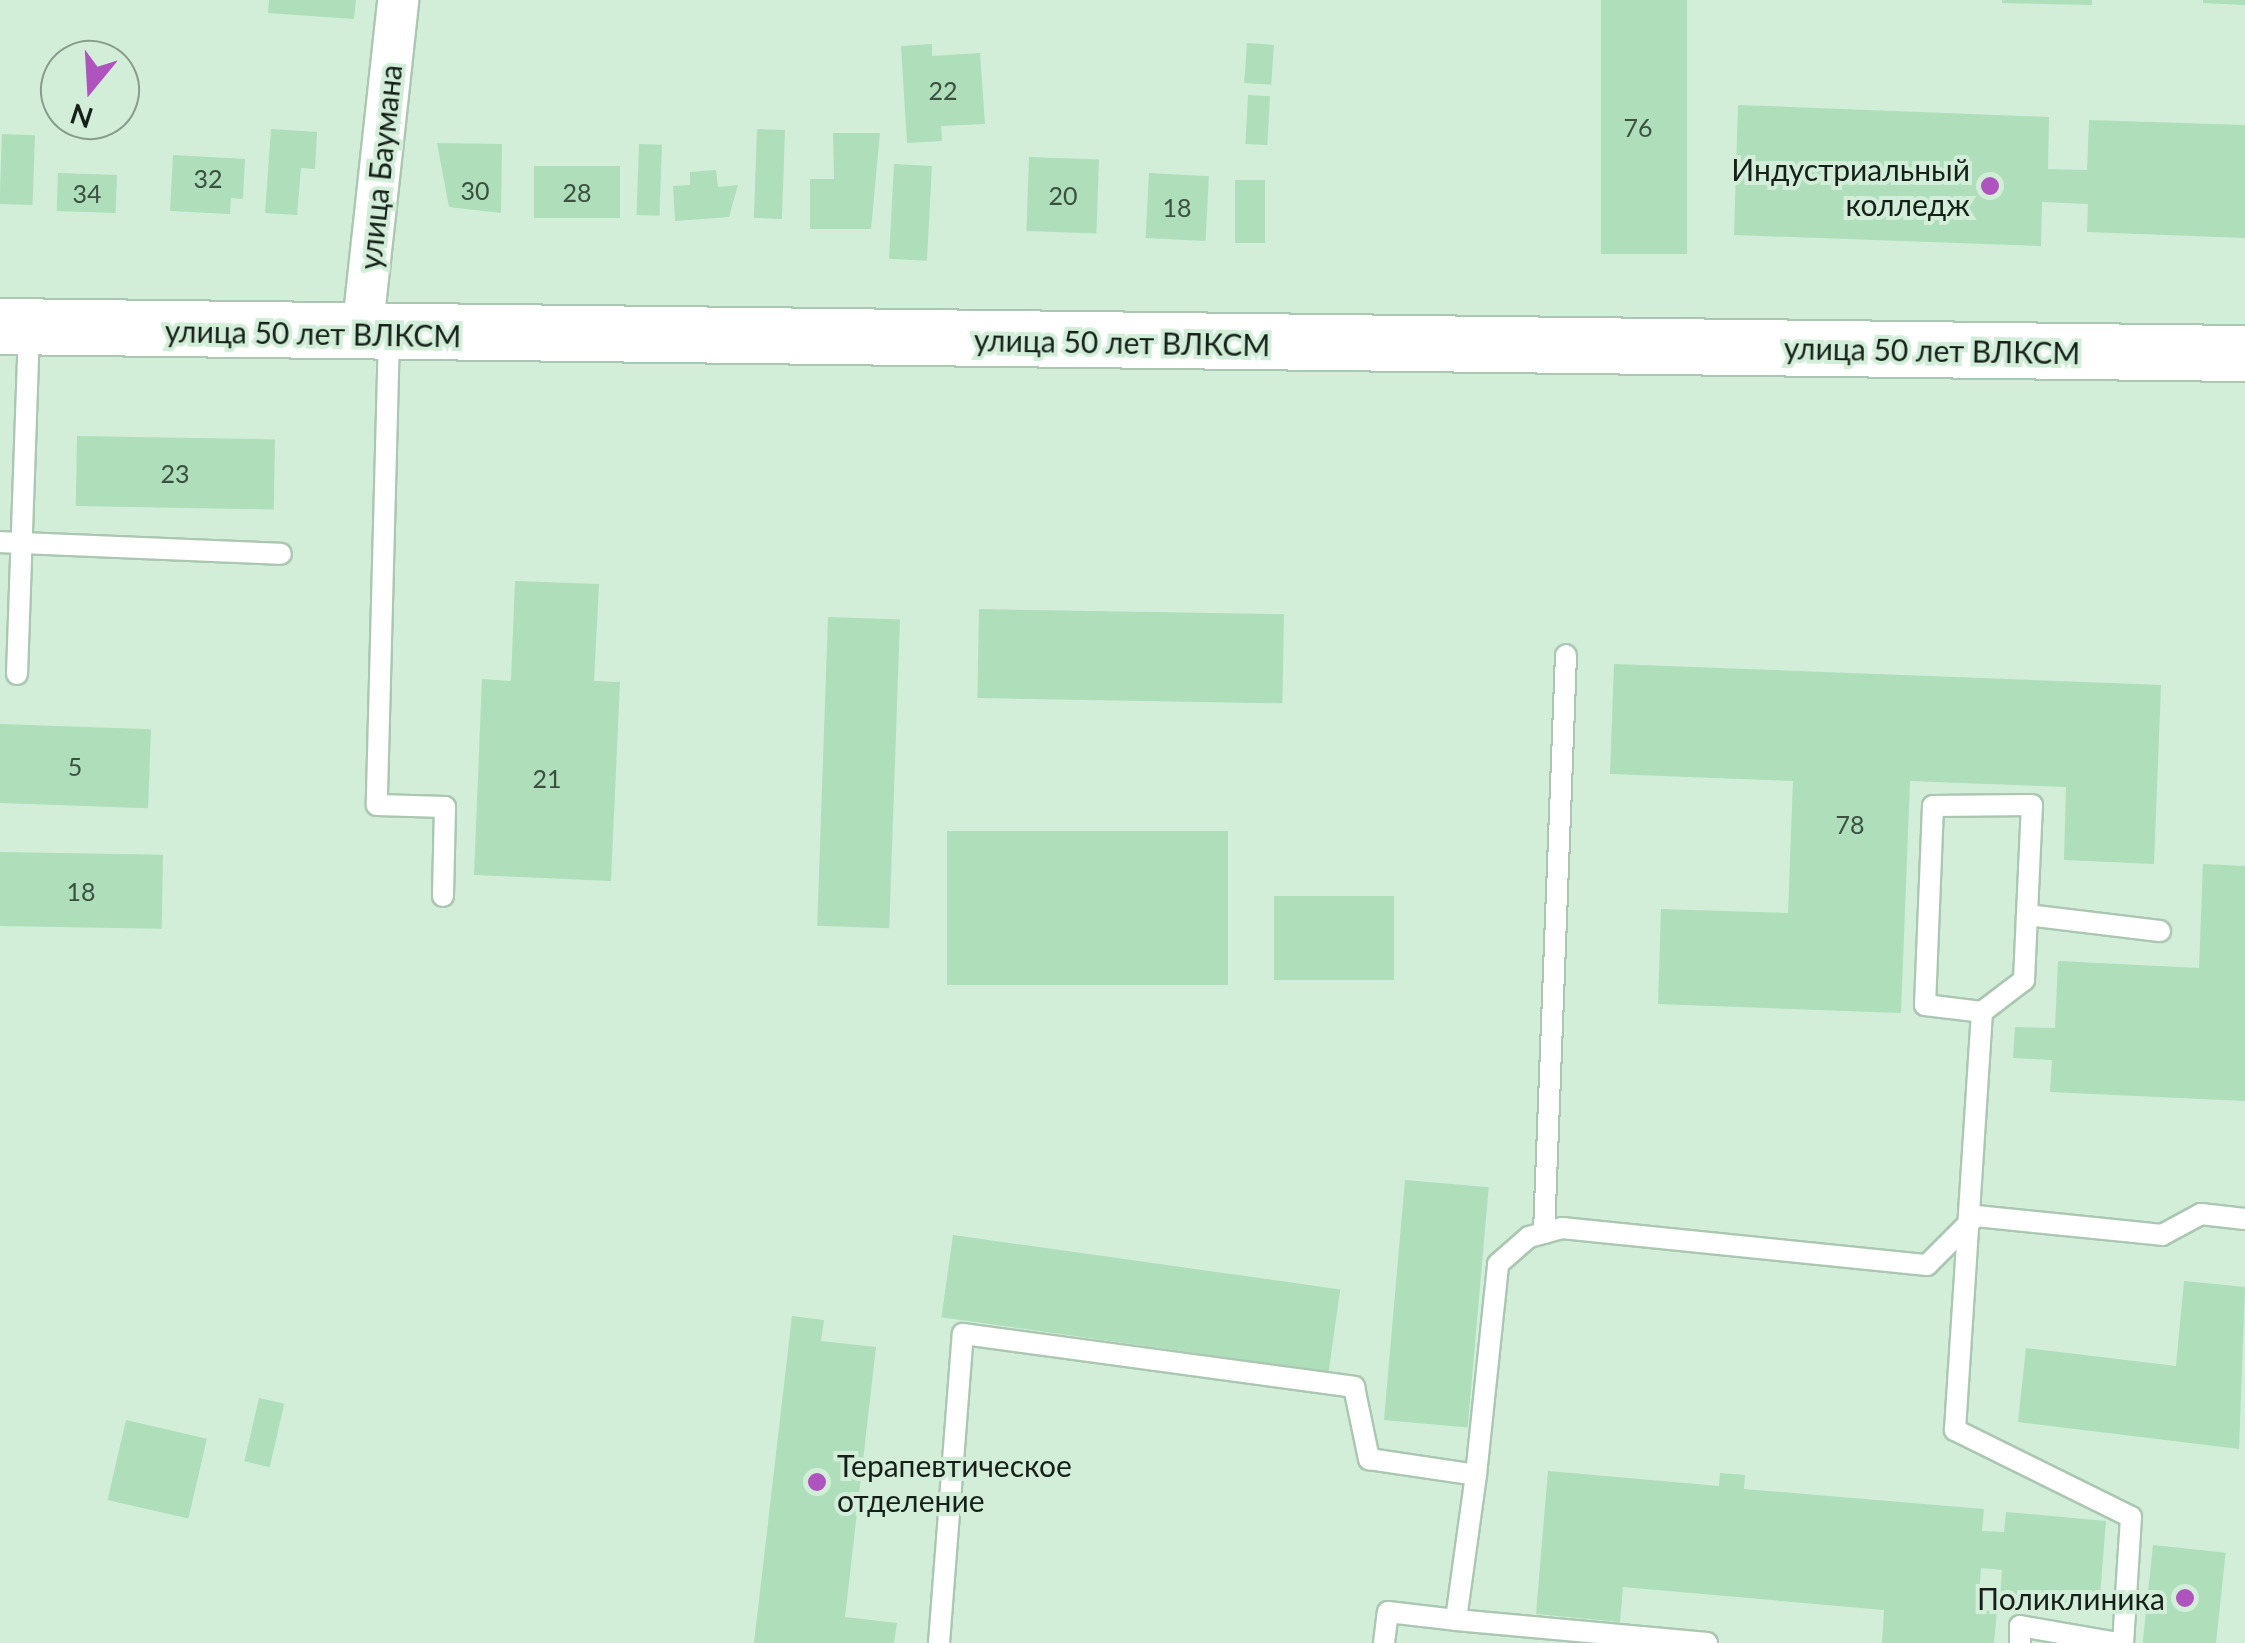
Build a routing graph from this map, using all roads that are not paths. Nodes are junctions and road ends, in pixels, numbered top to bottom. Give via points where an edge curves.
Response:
1 (398, 0) edge
2 (15, 327) edge
3 (376, 335) junction
4 (2245, 353) edge
5 (0, 542) edge
6 (22, 543) junction
7 (281, 554) dead end
8 (1566, 655) dead end
9 (17, 674) dead end
10 (442, 896) dead end
11 (2027, 915) junction
12 (2160, 930) dead end
13 (1982, 1012) junction
14 (1976, 1216) junction
15 (2245, 1220) edge
16 (1544, 1233) junction
17 (1476, 1475) junction
18 (1456, 1620) junction
19 (1497, 1634) edge
20 (939, 1643) edge
21 (1384, 1643) edge
22 (1707, 1643) edge
23 (2020, 1643) edge
24 (2120, 1643) edge

1 - 3 street, улица Баумана
2 - 3 street, улица 50 лет ВЛКСМ
2 - 6 lane
3 - 4 street, улица 50 лет ВЛКСМ
3 - 10 lane via 377,805 445,807
5 - 6 lane
6 - 7 lane
6 - 9 lane
8 - 16 lane
11 - 12 lane
11 - 13 lane via 2024,980
11 - 13 lane via 2032,805 1933,806 1925,1005
13 - 14 lane
14 - 15 lane via 2162,1234 2201,1214
14 - 16 lane via 1927,1265
14 - 24 lane via 1955,1430 2131,1517
16 - 17 lane via 1498,1264
17 - 18 lane
17 - 20 lane via 1369,1459 1354,1387 963,1334
18 - 19 lane
18 - 21 lane via 1388,1612
19 - 22 lane
23 - 24 lane via 2020,1626

